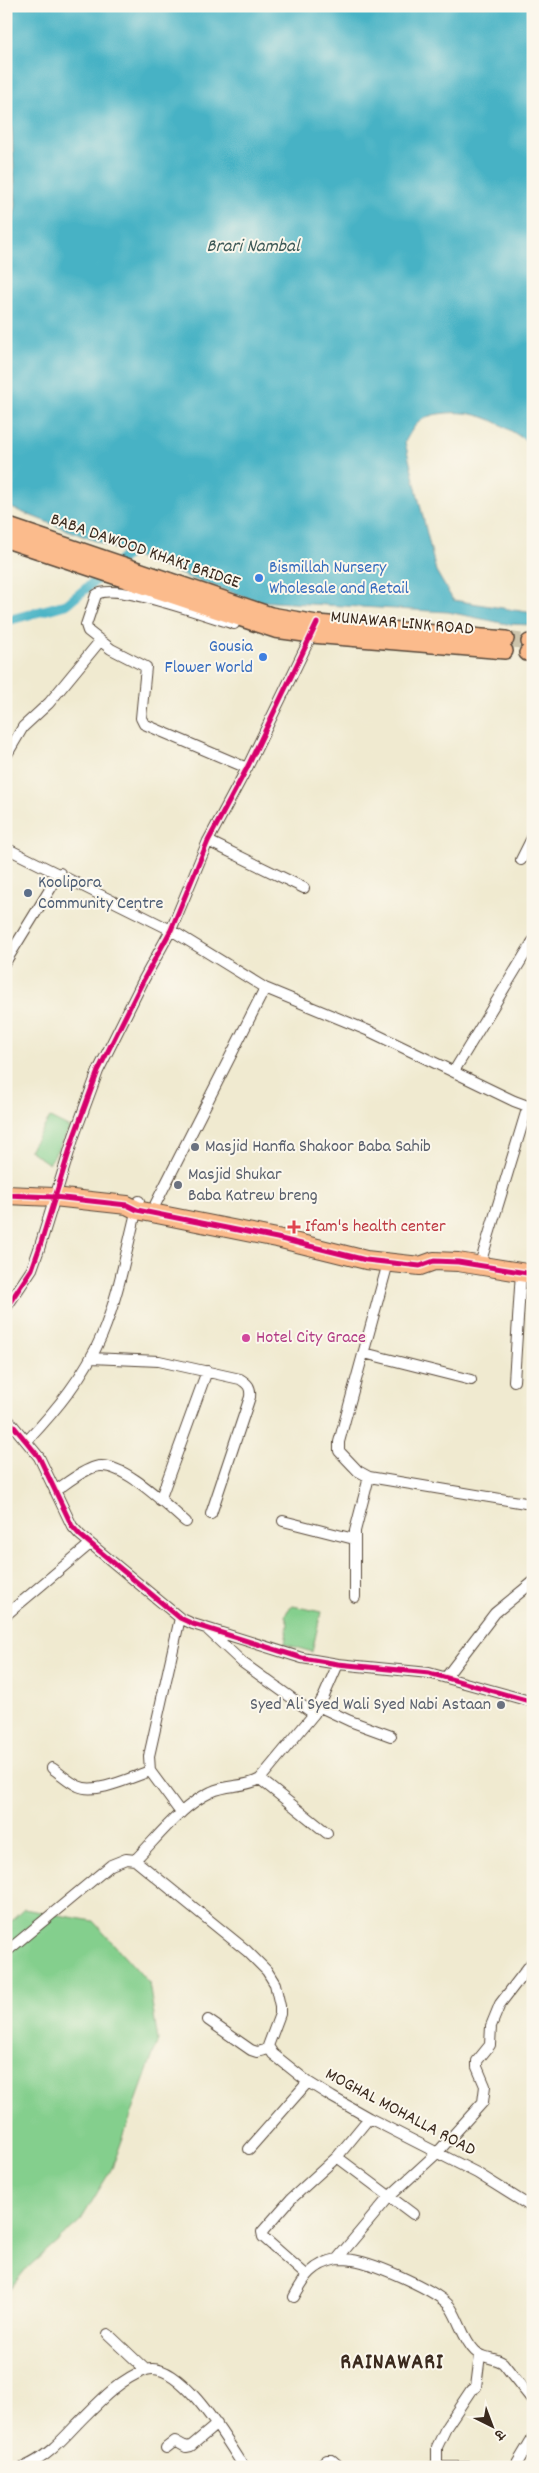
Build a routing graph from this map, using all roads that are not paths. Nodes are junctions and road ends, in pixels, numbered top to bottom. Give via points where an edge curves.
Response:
1 (6, 525) edge
2 (6, 540) edge
3 (270, 624) junction
4 (314, 629) junction
5 (100, 641) junction
6 (506, 645) tunnel mouth
7 (6, 756) edge
8 (247, 768) junction
9 (533, 836) edge
10 (208, 841) junction
11 (6, 848) edge
12 (521, 860) dead end
13 (60, 873) junction
14 (304, 888) dead end
15 (171, 930) junction
16 (533, 941) edge
17 (6, 961) edge
18 (265, 988) junction
19 (454, 1071) junction
20 (530, 1107) edge
21 (6, 1185) edge
22 (6, 1195) edge
23 (35, 1196) junction
24 (54, 1197) junction
25 (140, 1205) junction
26 (434, 1261) junction
27 (388, 1263) junction
28 (480, 1264) junction
29 (527, 1273) edge
30 (6, 1308) edge
31 (364, 1353) junction
32 (91, 1358) junction
33 (207, 1371) junction
34 (471, 1380) dead end
35 (514, 1381) dead end
36 (8, 1425) edge
37 (27, 1441) junction
38 (369, 1477) junction
39 (55, 1490) junction
40 (160, 1500) junction
41 (525, 1503) dead end
42 (211, 1514) dead end
43 (283, 1521) dead end
44 (186, 1522) dead end
45 (354, 1539) junction
46 (89, 1545) junction
47 (533, 1582) edge
48 (355, 1596) dead end
49 (6, 1615) edge
50 (180, 1618) junction
51 (207, 1629) junction
52 (338, 1664) junction
53 (446, 1677) junction
54 (533, 1702) edge
55 (316, 1710) junction
56 (391, 1736) dead end
57 (52, 1768) dead end
58 (150, 1771) junction
59 (260, 1779) junction
60 (181, 1813) junction
61 (327, 1833) dead end
62 (135, 1860) junction
63 (6, 1952) edge
64 (533, 1961) edge
65 (208, 2020) dead end
66 (269, 2049) junction
67 (308, 2082) junction
68 (369, 2118) junction
69 (249, 2149) dead end
70 (437, 2153) junction
71 (337, 2157) junction
72 (389, 2197) junction
73 (533, 2208) edge
74 (413, 2214) dead end
75 (338, 2259) junction
76 (306, 2275) junction
77 (294, 2297) dead end
78 (108, 2334) dead end
79 (480, 2355) junction
80 (146, 2370) junction
81 (533, 2401) edge
82 (217, 2424) junction
83 (533, 2436) edge
84 (166, 2448) dead end
85 (437, 2466) edge
86 (24, 2467) edge
87 (244, 2467) edge
88 (316, 2467) edge
89 (340, 2467) edge
90 (431, 2467) edge
91 (492, 2467) edge
92 (515, 2467) edge

1 - 3 main road, BABA DAWOOD KHAKI BRIDGE
2 - 3 main road, BABA DAWOOD KHAKI BRIDGE
3 - 4 main road, MUNAWAR LINK ROAD
3 - 5 street via 262,632 127,593 102,592 96,595 86,624 88,631
4 - 6 main road, MUNAWAR LINK ROAD
4 - 8 street
5 - 7 street via 49,703 23,727
5 - 8 street via 121,656 146,667 141,718 144,724
8 - 10 street
9 - 12 street
10 - 14 street
10 - 15 street
11 - 13 street
13 - 15 street
13 - 17 street
15 - 18 street
15 - 24 street via 98,1071
16 - 19 street
18 - 19 street via 369,1030
18 - 25 street
19 - 20 street
20 - 28 street
21 - 23 highway
22 - 23 highway
23 - 24 highway
24 - 25 highway
24 - 30 street via 32,1269
25 - 26 highway via 286,1230 369,1250 424,1256
25 - 27 highway
25 - 32 street via 110,1316
26 - 27 highway via 420,1266
26 - 28 highway
27 - 31 street
28 - 29 highway
29 - 35 street
31 - 34 street
31 - 38 street via 339,1451 358,1471
32 - 33 street via 159,1361
32 - 37 street via 61,1404
33 - 40 street
33 - 42 street via 240,1378 251,1389
36 - 37 street
37 - 39 street
38 - 41 street
38 - 45 street
39 - 40 street via 86,1471 105,1465 124,1473
39 - 46 street via 72,1526
40 - 44 street
43 - 45 street
45 - 48 street
46 - 49 street
46 - 50 street
47 - 53 street via 491,1618
50 - 51 street
50 - 58 street via 150,1743
51 - 52 street via 302,1658
51 - 55 street via 243,1663
52 - 53 street via 390,1667
52 - 55 street
53 - 54 street
55 - 56 street
55 - 59 street
57 - 58 street via 86,1789 104,1787
58 - 60 street
59 - 60 street via 211,1792
59 - 61 street
60 - 62 street
62 - 63 street via 126,1859 111,1865
62 - 66 street via 267,1971 275,1984 280,2006
64 - 70 street via 500,2004 491,2026 490,2046 477,2061 485,2086 483,2102
65 - 66 street via 251,2050
66 - 67 street, MOGHAL MOHALLA ROAD
67 - 68 street, MOGHAL MOHALLA ROAD
67 - 69 street
68 - 70 street, MOGHAL MOHALLA ROAD
68 - 71 street
70 - 72 street
70 - 73 street, MOGHAL MOHALLA ROAD via 478,2173
71 - 72 street
71 - 76 street via 262,2232 263,2237
72 - 74 street
72 - 75 street
75 - 76 street via 326,2262
75 - 79 street via 377,2268 439,2297 451,2308 462,2332
76 - 77 street
78 - 80 street
79 - 81 street via 502,2364
79 - 85 street via 476,2387 447,2426 437,2447
80 - 82 street via 162,2370 171,2374
80 - 86 street via 115,2389 56,2445
82 - 84 street via 191,2446 175,2441
82 - 87 street
83 - 92 street
85 - 90 street
85 - 91 street
88 - 89 street via 332,2460

